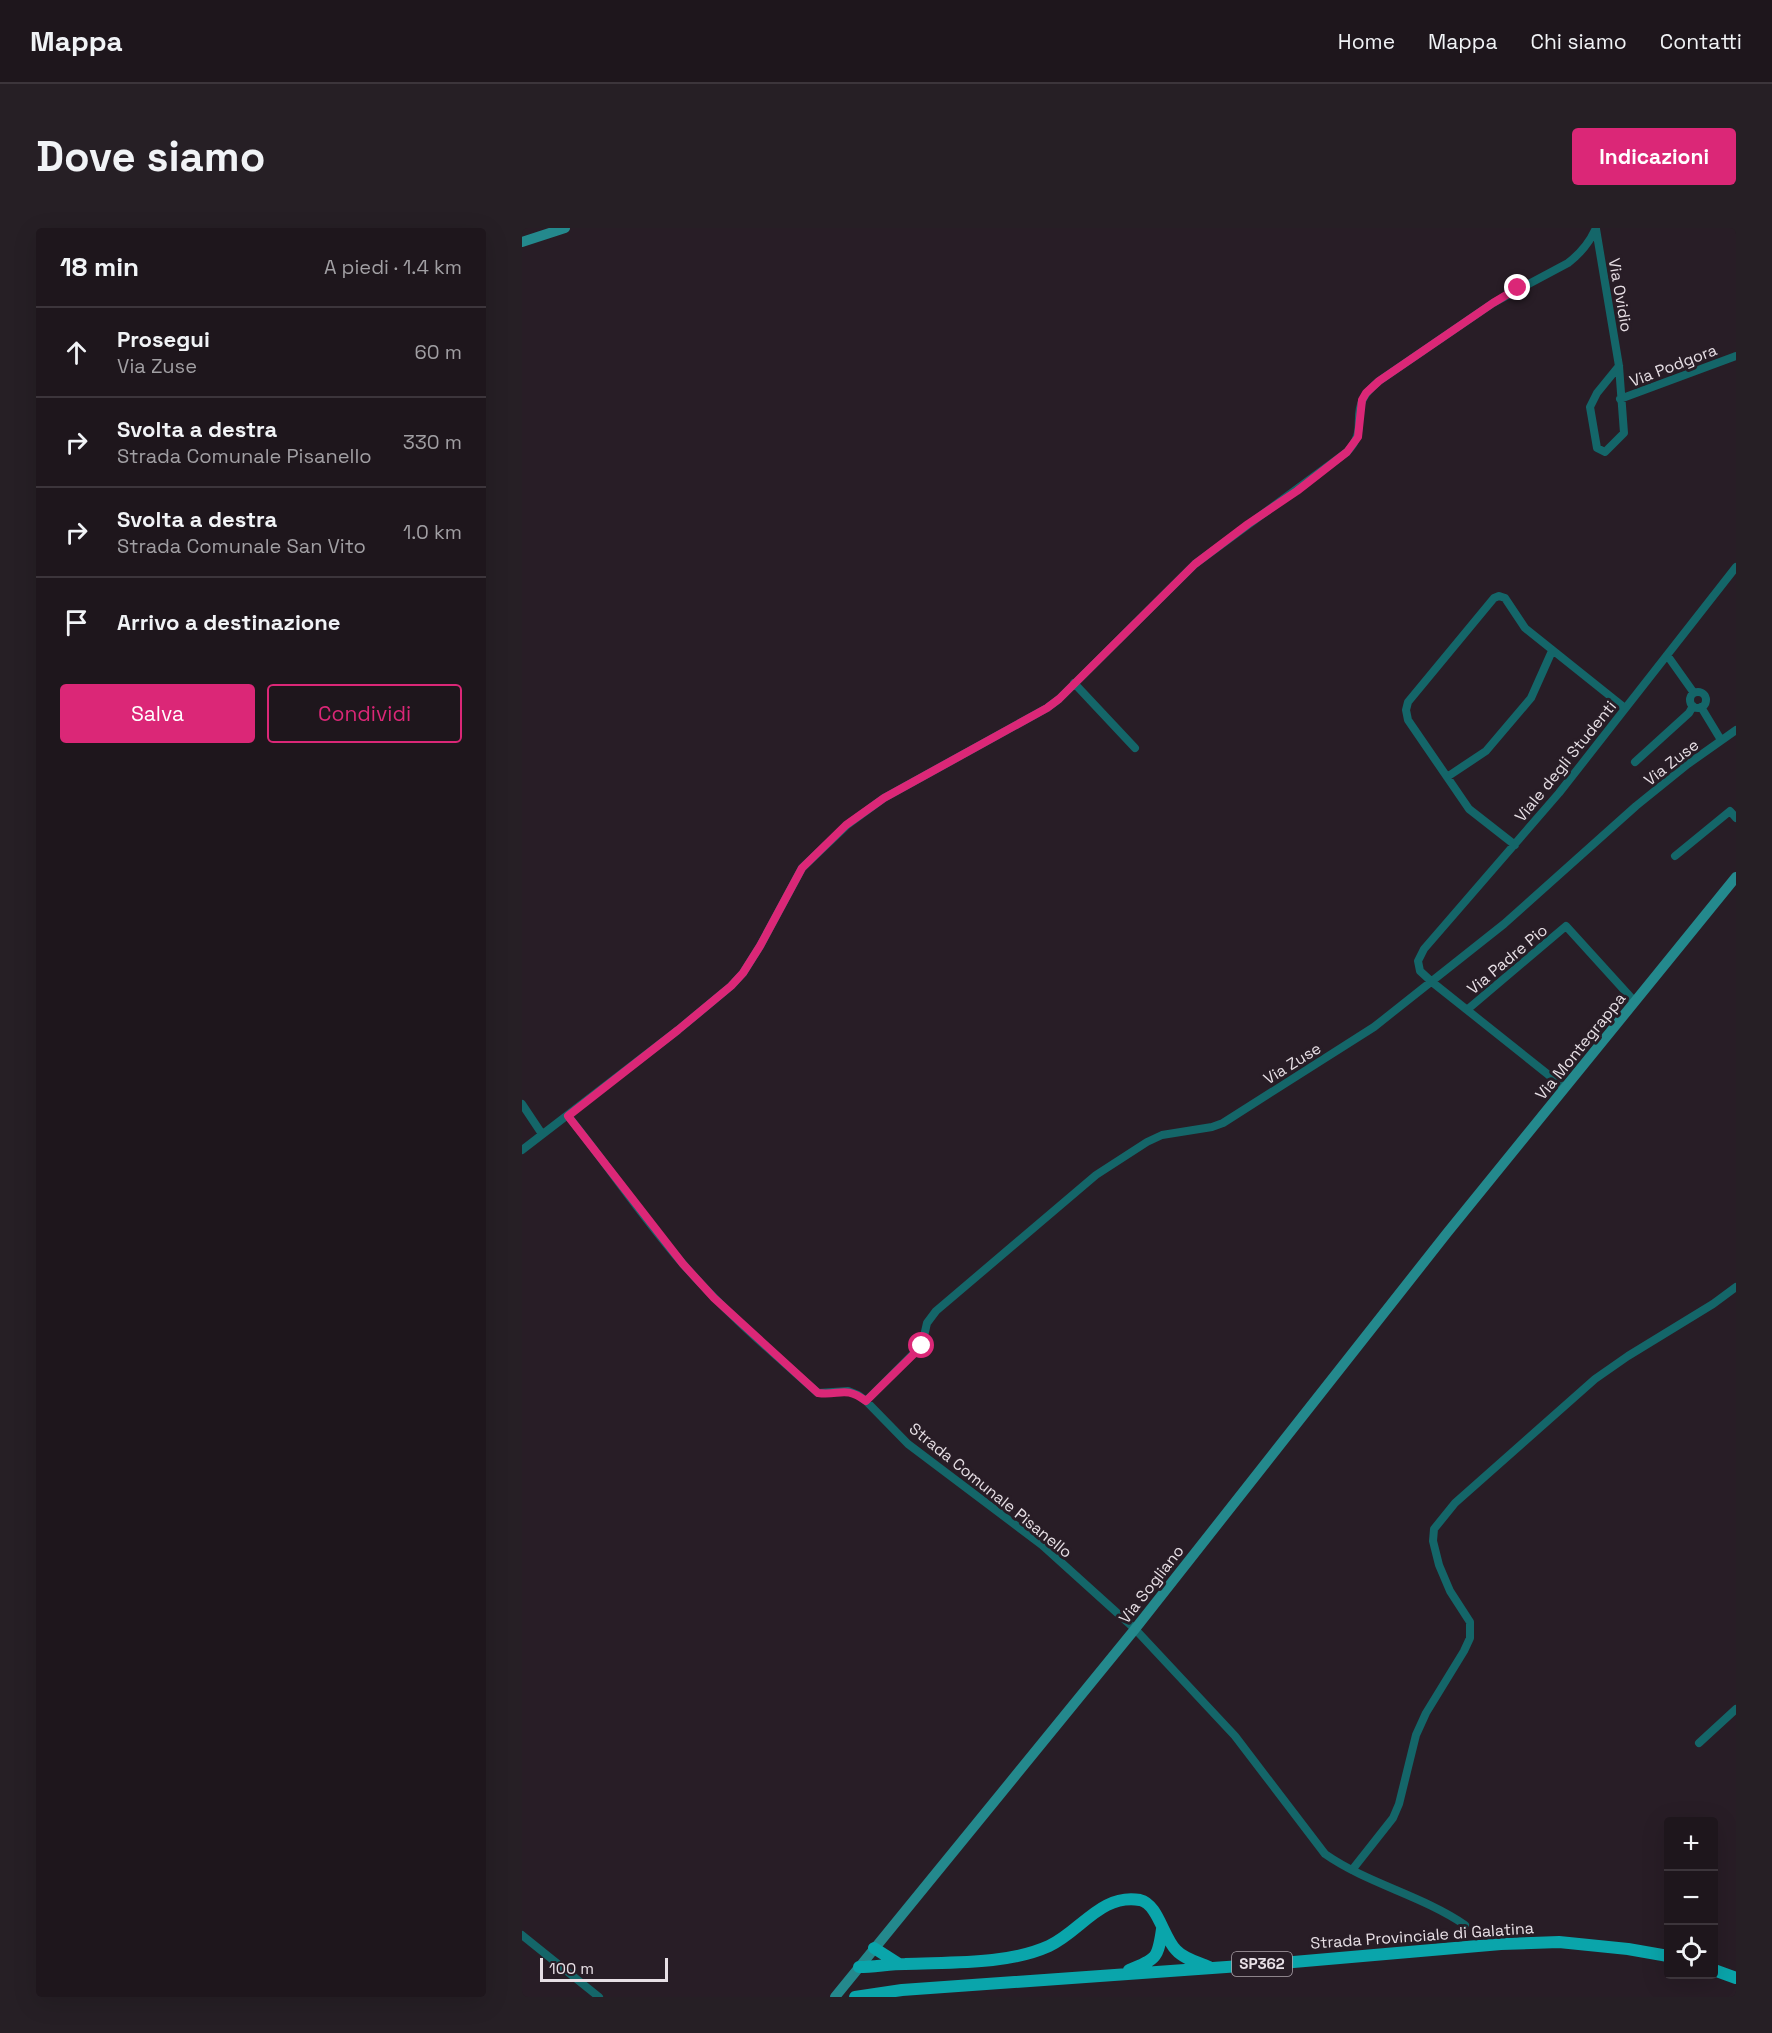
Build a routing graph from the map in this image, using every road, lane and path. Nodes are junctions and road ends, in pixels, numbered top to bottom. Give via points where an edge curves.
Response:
1 (565, 228) edge
2 (1596, 228) edge
3 (522, 242) edge
4 (1736, 356) edge
5 (1619, 366) junction
6 (1620, 399) junction
7 (1736, 567) edge
8 (1552, 651) junction
9 (1667, 655) junction
10 (1074, 683) junction
11 (1694, 693) junction
12 (1697, 707) junction
13 (1625, 708) junction
14 (1736, 730) edge
15 (1721, 740) junction
16 (1135, 748) dead end
17 (1635, 762) dead end
18 (1447, 777) junction
19 (1736, 818) edge
20 (1515, 845) junction
21 (1675, 856) dead end
22 (1736, 878) edge
23 (1432, 982) junction
24 (1635, 1002) junction
25 (1468, 1010) junction
26 (1565, 1088) junction
27 (522, 1104) edge
28 (568, 1116) junction
29 (542, 1134) junction
30 (522, 1150) edge
31 (1447, 1233) joint
32 (1736, 1287) edge
33 (866, 1401) junction
34 (1135, 1629) junction
35 (1736, 1709) edge
36 (1699, 1743) dead end
37 (1352, 1870) junction
38 (1465, 1925) dead end
39 (1162, 1929) junction
40 (522, 1935) edge
41 (874, 1948) junction
42 (1664, 1955) edge
43 (899, 1964) junction
44 (859, 1967) junction
45 (1212, 1968) junction
46 (1718, 1972) edge
47 (1117, 1975) junction
48 (1736, 1978) edge
49 (599, 1997) edge
50 (835, 1997) edge
51 (855, 1997) edge

1 - 3 main road
2 - 5 street, Via Ovidio
2 - 10 street via 1578,256 1493,303 1379,381 1362,400 1358,437 1347,452 1195,564
4 - 6 street, Via Podgora
5 - 6 street, Via Ovidio
5 - 6 street, Via Ovidio via 1590,406 1597,448 1605,452 1624,433
7 - 9 street, Viale degli Studenti
8 - 13 street
8 - 18 street via 1531,698 1486,751
8 - 18 street via 1525,628 1505,598 1494,598 1408,702 1408,720
9 - 11 street
9 - 13 street, Viale degli Studenti
10 - 16 street
10 - 28 street via 1047,708 884,798 846,825 802,868 760,946 731,986
11 - 12 street via 1690,702
11 - 12 street via 1704,694 1706,699 1705,704
12 - 15 street
12 - 17 street
13 - 20 street, Viale degli Studenti
14 - 15 street, Via Zuse
15 - 23 street, Via Zuse via 1636,806 1513,917
18 - 20 street via 1469,809
19 - 21 street via 1730,811
20 - 23 street, Viale degli Studenti via 1424,949 1420,971
22 - 24 main road, Via Montegrappa
23 - 25 street
23 - 33 street, Via Zuse via 1374,1027 1223,1123 1162,1135 1096,1175 936,1311 927,1323 922,1346
24 - 25 street, Via Padre Pio via 1566,926
24 - 26 main road, Via Montegrappa
25 - 26 street
26 - 31 main road, Via Montegrappa
27 - 29 street
28 - 29 street
28 - 33 street, Strada Comunale Pisanello via 681,1262 714,1298 818,1393 848,1391
29 - 30 street
31 - 34 main road, Via Sogliano
32 - 37 street via 1595,1379 1455,1503 1434,1529 1439,1565 1470,1622 1470,1638 1416,1735 1400,1804 1393,1818
33 - 34 street, Strada Comunale Pisanello via 908,1444 1042,1545
34 - 37 street, Strada Comunale Pisanello via 1235,1736 1325,1854
34 - 41 main road, Via Sogliano
35 - 36 street
37 - 38 street, Strada Comunale Pisanello
39 - 43 main road via 1155,1911 1143,1901 1123,1899 1102,1907 1051,1945 1031,1953 986,1961
39 - 45 main road via 1177,1951
39 - 47 main road via 1159,1952 1149,1962
40 - 49 street
41 - 43 main road
41 - 44 main road
42 - 45 main road, Strada Provinciale di Galatina / SP362 via 1559,1942 1512,1943
43 - 44 main road
44 - 50 main road
45 - 47 main road, Strada Provinciale di Galatina / SP362
46 - 48 main road
47 - 51 main road, Strada Provinciale di Galatina / SP362 via 902,1990

